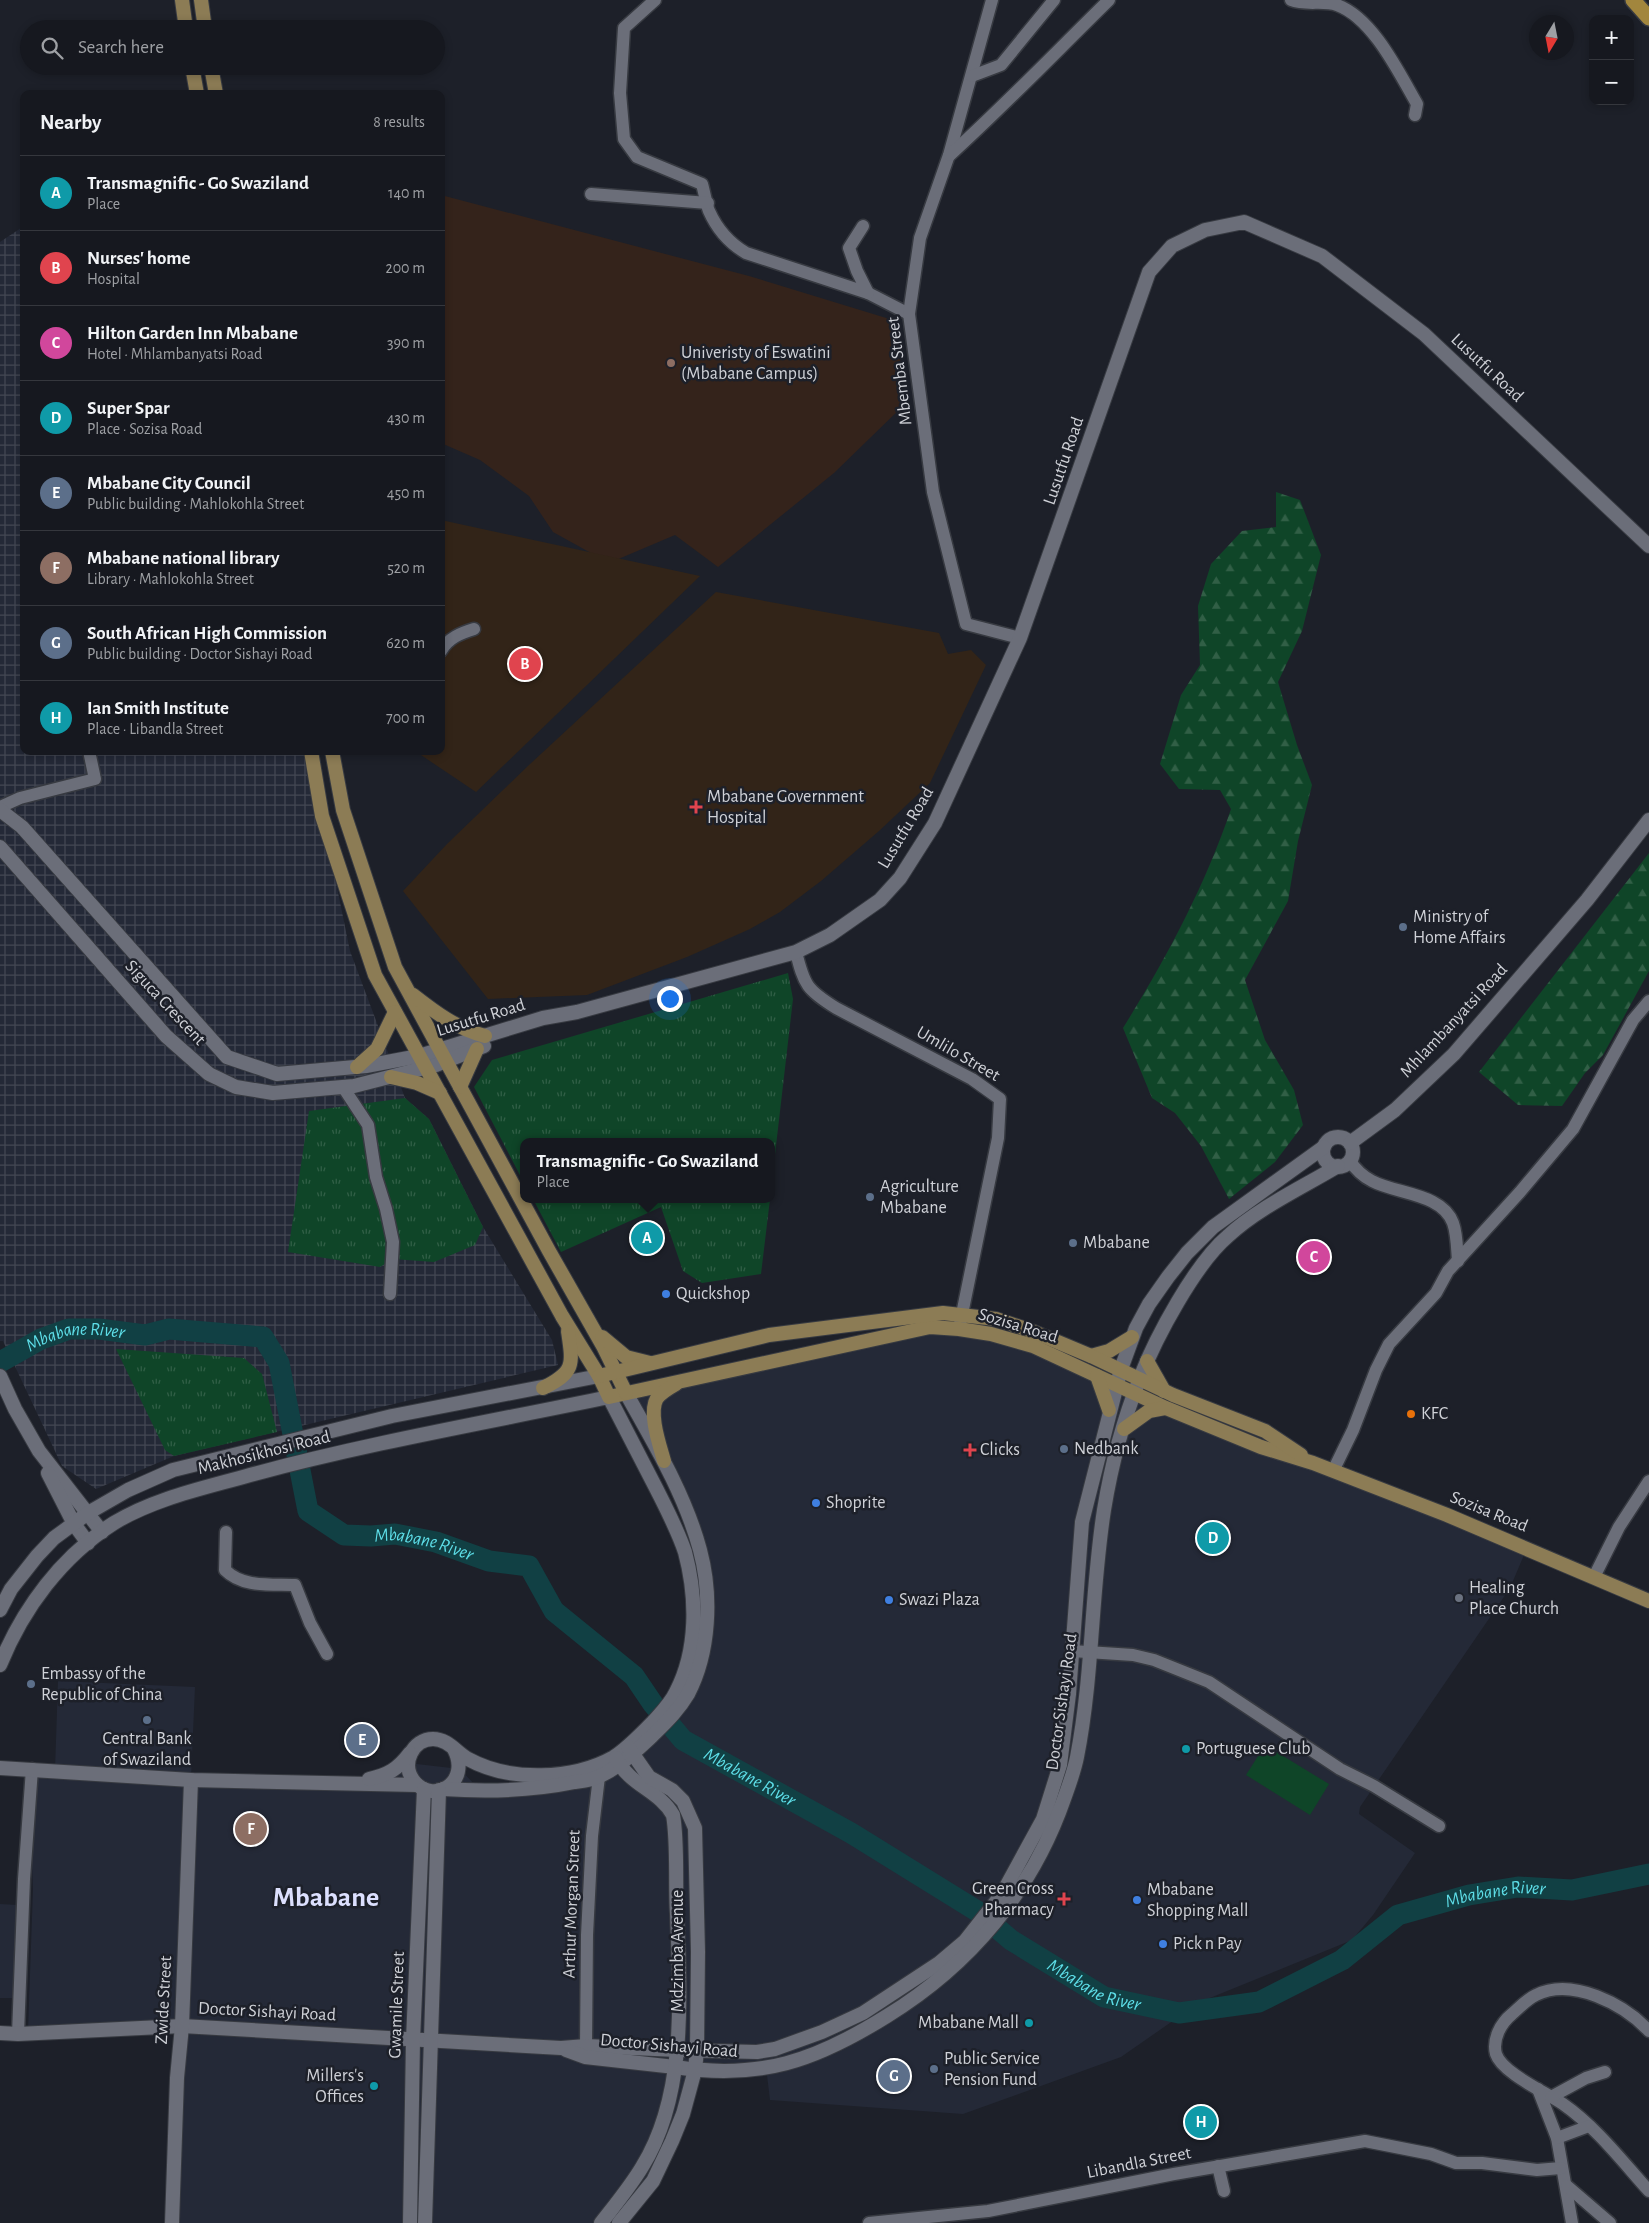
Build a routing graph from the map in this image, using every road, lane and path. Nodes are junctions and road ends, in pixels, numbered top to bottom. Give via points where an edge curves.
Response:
1 (182, 0) edge
2 (201, 0) edge
3 (655, 0) edge
4 (992, 0) edge
5 (1054, 0) edge
6 (1109, 0) edge
7 (1291, 0) edge
8 (1633, 0) edge
9 (1649, 18) edge
10 (185, 20) edge
11 (204, 20) edge
12 (194, 75) edge
13 (213, 75) edge
14 (972, 76) junction
15 (196, 90) edge
16 (215, 90) edge
17 (1414, 115) dead end
18 (949, 156) junction
19 (591, 194) dead end
20 (708, 203) junction
21 (863, 226) dead end
22 (868, 292) junction
23 (909, 314) junction
24 (1649, 546) edge
25 (474, 629) dead end
26 (1020, 638) junction
27 (445, 644) edge
28 (90, 755) edge
29 (312, 755) edge
30 (333, 755) edge
31 (0, 808) edge
32 (1649, 820) edge
33 (0, 847) edge
34 (796, 952) junction
35 (408, 992) junction
36 (1649, 1000) edge
37 (395, 1012) junction
38 (543, 1018) junction
39 (485, 1036) junction
40 (477, 1049) junction
41 (433, 1059) junction
42 (356, 1067) junction
43 (391, 1077) junction
44 (343, 1087) junction
45 (460, 1087) junction
46 (440, 1093) junction
47 (1350, 1143) junction
48 (1324, 1147) junction
49 (1344, 1164) junction
50 (520, 1196) edge
51 (524, 1203) edge
52 (1458, 1261) junction
53 (390, 1294) dead end
54 (963, 1314) junction
55 (568, 1324) junction
56 (593, 1328) junction
57 (959, 1328) junction
58 (1132, 1337) junction
59 (1092, 1356) junction
60 (1147, 1361) junction
61 (653, 1363) junction
62 (1120, 1369) junction
63 (617, 1372) junction
64 (0, 1376) edge
65 (599, 1376) junction
66 (1097, 1376) junction
67 (1140, 1378) junction
68 (683, 1380) junction
69 (1116, 1386) junction
70 (543, 1388) junction
71 (1164, 1390) junction
72 (626, 1393) junction
73 (1134, 1395) junction
74 (609, 1397) junction
75 (1166, 1408) junction
76 (1109, 1410) junction
77 (1124, 1429) junction
78 (39, 1451) junction
79 (664, 1462) junction
80 (1313, 1463) junction
81 (1333, 1471) junction
82 (1649, 1481) edge
83 (1104, 1511) junction
84 (88, 1513) junction
85 (1082, 1522) junction
86 (74, 1524) junction
87 (102, 1532) junction
88 (226, 1532) dead end
89 (88, 1543) junction
90 (1594, 1577) junction
91 (1649, 1601) edge
92 (0, 1610) edge
93 (1072, 1650) junction
94 (1089, 1653) junction
95 (327, 1654) dead end
96 (0, 1665) edge
97 (676, 1702) junction
98 (454, 1749) junction
99 (630, 1750) junction
100 (410, 1753) junction
101 (617, 1760) junction
102 (0, 1768) edge
103 (32, 1769) junction
104 (600, 1770) junction
105 (190, 1780) junction
106 (351, 1783) junction
107 (421, 1787) junction
108 (441, 1790) junction
109 (1439, 1826) dead end
110 (182, 2026) junction
111 (1649, 2031) edge
112 (0, 2033) edge
113 (18, 2034) junction
114 (413, 2040) junction
115 (431, 2041) junction
116 (586, 2046) junction
117 (561, 2048) junction
118 (678, 2050) junction
119 (697, 2050) junction
120 (675, 2067) junction
121 (695, 2070) junction
122 (1605, 2072) dead end
123 (1538, 2089) junction
124 (1551, 2097) junction
125 (1589, 2126) junction
126 (1557, 2138) junction
127 (1218, 2166) junction
128 (1561, 2168) junction
129 (1566, 2186) junction
130 (1224, 2191) dead end
131 (1649, 2191) edge
132 (172, 2223) edge
133 (410, 2223) edge
134 (425, 2223) edge
135 (602, 2223) edge
136 (619, 2223) edge
137 (876, 2223) edge
138 (1572, 2223) edge
139 (1610, 2223) edge

1 - 10 main road
2 - 11 main road
3 - 20 street via 624,28 620,93 624,139 637,157 702,184
4 - 14 street, Mbemba Street
5 - 14 street via 1001,65
6 - 18 street via 1004,106
7 - 17 street via 1300,4 1336,5 1357,16 1376,37 1417,104
8 - 9 highway
12 - 15 main road
13 - 16 main road
14 - 18 street, Mbemba Street
18 - 23 street, Mbemba Street via 920,238
19 - 20 street
20 - 22 street via 708,210 721,231 731,244 746,253
21 - 22 street via 849,248
22 - 23 street
23 - 26 street, Mbemba Street via 934,492 966,624
24 - 26 main road, Lusutfu Road via 1424,334 1322,256 1244,222 1205,230 1172,246 1149,272
25 - 27 street
26 - 34 main road, Lusutfu Road via 935,823 900,878 873,905 830,935
28 - 31 street via 96,779 20,798
29 - 37 main road via 322,816 376,975
30 - 35 main road via 342,810 395,967
31 - 42 main road, Siguca Crescent via 22,827 228,1057 277,1074
32 - 47 main road, Mhlambanyatsi Road via 1588,900 1454,1054 1395,1110
33 - 44 main road, Siguca Crescent via 166,1036 209,1074 236,1087 273,1093
34 - 38 main road, Lusutfu Road via 577,1012
34 - 54 street, Umlilo Street via 802,979 816,996 972,1079 1000,1099 998,1138
35 - 39 main road via 440,1017
35 - 41 main road
36 - 52 street via 1633,1020 1573,1129
37 - 41 main road
37 - 42 main road via 377,1049
38 - 39 main road, Lusutfu Road
38 - 40 main road, Lusutfu Road
39 - 41 main road, Lusutfu Road
40 - 41 main road, Lusutfu Road
40 - 45 main road
41 - 42 main road, Siguca Crescent
41 - 43 main road, Siguca Crescent
41 - 45 main road
41 - 46 main road
43 - 44 main road, Siguca Crescent
43 - 46 main road
44 - 53 street via 368,1125 376,1177 393,1242
45 - 50 main road
46 - 55 main road
47 - 48 main road via 1339,1137 1330,1139
47 - 49 main road via 1353,1152
48 - 49 main road via 1326,1160
48 - 58 main road via 1214,1226 1186,1253 1149,1304
49 - 52 street via 1374,1182 1431,1201 1445,1210 1453,1223
49 - 60 main road via 1226,1236 1201,1267
51 - 56 main road
52 - 81 street via 1448,1271 1436,1293 1389,1344
54 - 57 street, Umlilo Street
54 - 59 main road, Sozisa Road via 996,1319
54 - 61 main road, Sozisa Road via 935,1314 769,1335
55 - 65 main road
55 - 70 main road via 571,1363 563,1378
56 - 61 main road via 626,1357
56 - 63 main road
57 - 66 main road, Sozisa Road via 1033,1346
57 - 68 main road, Sozisa Road via 922,1329
58 - 59 main road via 1109,1351
58 - 62 main road
59 - 62 main road, Sozisa Road
60 - 67 main road
60 - 71 main road
61 - 63 main road, Sozisa Road
62 - 67 main road, Sozisa Road
62 - 69 main road, Doctor Sishayi Road
63 - 65 main road, Sozisa Road
63 - 72 main road
64 - 78 main road
65 - 70 main road, Makhosikhosi Road
65 - 74 main road
66 - 69 main road, Sozisa Road
66 - 76 main road
67 - 71 main road, Sozisa Road
67 - 73 main road, Doctor Sishayi Road
68 - 72 main road, Sozisa Road
68 - 79 main road via 656,1399 655,1425
69 - 73 main road, Sozisa Road
69 - 76 main road, Doctor Sishayi Road
70 - 84 main road, Makhosikhosi Road via 443,1405 173,1470
71 - 80 main road, Sozisa Road via 1265,1431
72 - 74 main road, Sozisa Road
72 - 79 main road
73 - 75 main road, Sozisa Road
73 - 77 main road, Doctor Sishayi Road
74 - 87 main road, Makhosikhosi Road via 271,1470 183,1494 123,1519
74 - 97 main road via 672,1520 684,1552 692,1590 693,1638
75 - 77 main road via 1149,1411
75 - 80 main road, Sozisa Road via 1261,1447
76 - 85 main road, Doctor Sishayi Road
77 - 83 main road, Doctor Sishayi Road
78 - 84 main road
78 - 86 main road
79 - 97 main road via 689,1515 707,1588 703,1650 698,1669 688,1694
80 - 81 main road, Sozisa Road
81 - 90 main road, Sozisa Road
82 - 90 street via 1619,1527
83 - 85 main road via 1096,1521
83 - 94 main road, Doctor Sishayi Road
84 - 86 main road, Makhosikhosi Road
84 - 87 main road
85 - 93 main road, Doctor Sishayi Road
86 - 89 main road
86 - 92 main road, Makhosikhosi Road via 37,1556 11,1588
87 - 89 main road, Makhosikhosi Road
88 - 95 street via 225,1570 234,1578 251,1583 295,1585
89 - 96 main road, Makhosikhosi Road via 42,1588
90 - 91 main road, Sozisa Road
93 - 94 street
93 - 119 main road, Doctor Sishayi Road via 1064,1741 1053,1791 1034,1837 1002,1894 965,1941 896,1992 863,2013 822,2032 757,2052
94 - 109 street via 1133,1655 1154,1660 1210,1682 1340,1768
94 - 121 main road, Doctor Sishayi Road via 1074,1770 1054,1828 1006,1911 979,1942 933,1985 895,2012 813,2055 785,2066 752,2071
97 - 99 main road via 673,1716
98 - 100 main road via 440,1739 431,1739 422,1741
98 - 104 main road via 468,1759 507,1773 540,1775
98 - 108 main road via 460,1769 457,1778
99 - 101 main road
99 - 119 main road, Mdzimba Avenue via 649,1777 672,1790 683,1801 695,1828
100 - 106 main road via 394,1772
100 - 107 main road via 408,1771
101 - 104 main road
101 - 118 main road, Mdzimba Avenue via 630,1778 667,1806 672,1815 678,1940
102 - 103 main road
103 - 105 main road
103 - 113 street
104 - 108 main road via 562,1785 509,1791
104 - 116 street, Arthur Morgan Street via 592,1836
105 - 106 main road
105 - 110 main road, Zwide Street
106 - 107 main road
107 - 108 main road
107 - 114 main road, Gwamile Street
108 - 115 main road, Gwamile Street
110 - 113 main road, Doctor Sishayi Road
110 - 114 main road, Doctor Sishayi Road
110 - 132 main road, Zwide Street
111 - 123 street via 1638,2019 1609,2001 1586,1992 1554,1990 1536,1995 1504,2020 1497,2034 1496,2054 1500,2062
112 - 113 main road, Doctor Sishayi Road
114 - 115 main road, Doctor Sishayi Road
114 - 133 main road, Gwamile Street
115 - 117 main road, Doctor Sishayi Road
115 - 134 main road, Gwamile Street
116 - 117 main road, Doctor Sishayi Road
116 - 118 main road, Doctor Sishayi Road
117 - 120 main road, Doctor Sishayi Road via 585,2057
118 - 119 main road, Doctor Sishayi Road
118 - 120 main road, Mdzimba Avenue
119 - 121 main road, Mdzimba Avenue
120 - 121 main road, Doctor Sishayi Road
120 - 135 main road, Mdzimba Avenue via 665,2110 642,2167
121 - 136 main road, Mdzimba Avenue via 684,2114 653,2182
122 - 124 street via 1586,2078
123 - 124 street
123 - 126 street
124 - 125 street
125 - 126 street
125 - 131 street
126 - 128 street
127 - 128 street, Libandla Street via 1365,2140 1431,2154 1456,2163 1537,2170
127 - 130 street
127 - 137 street, Libandla Street via 988,2211
128 - 129 street
129 - 138 street
129 - 139 street

